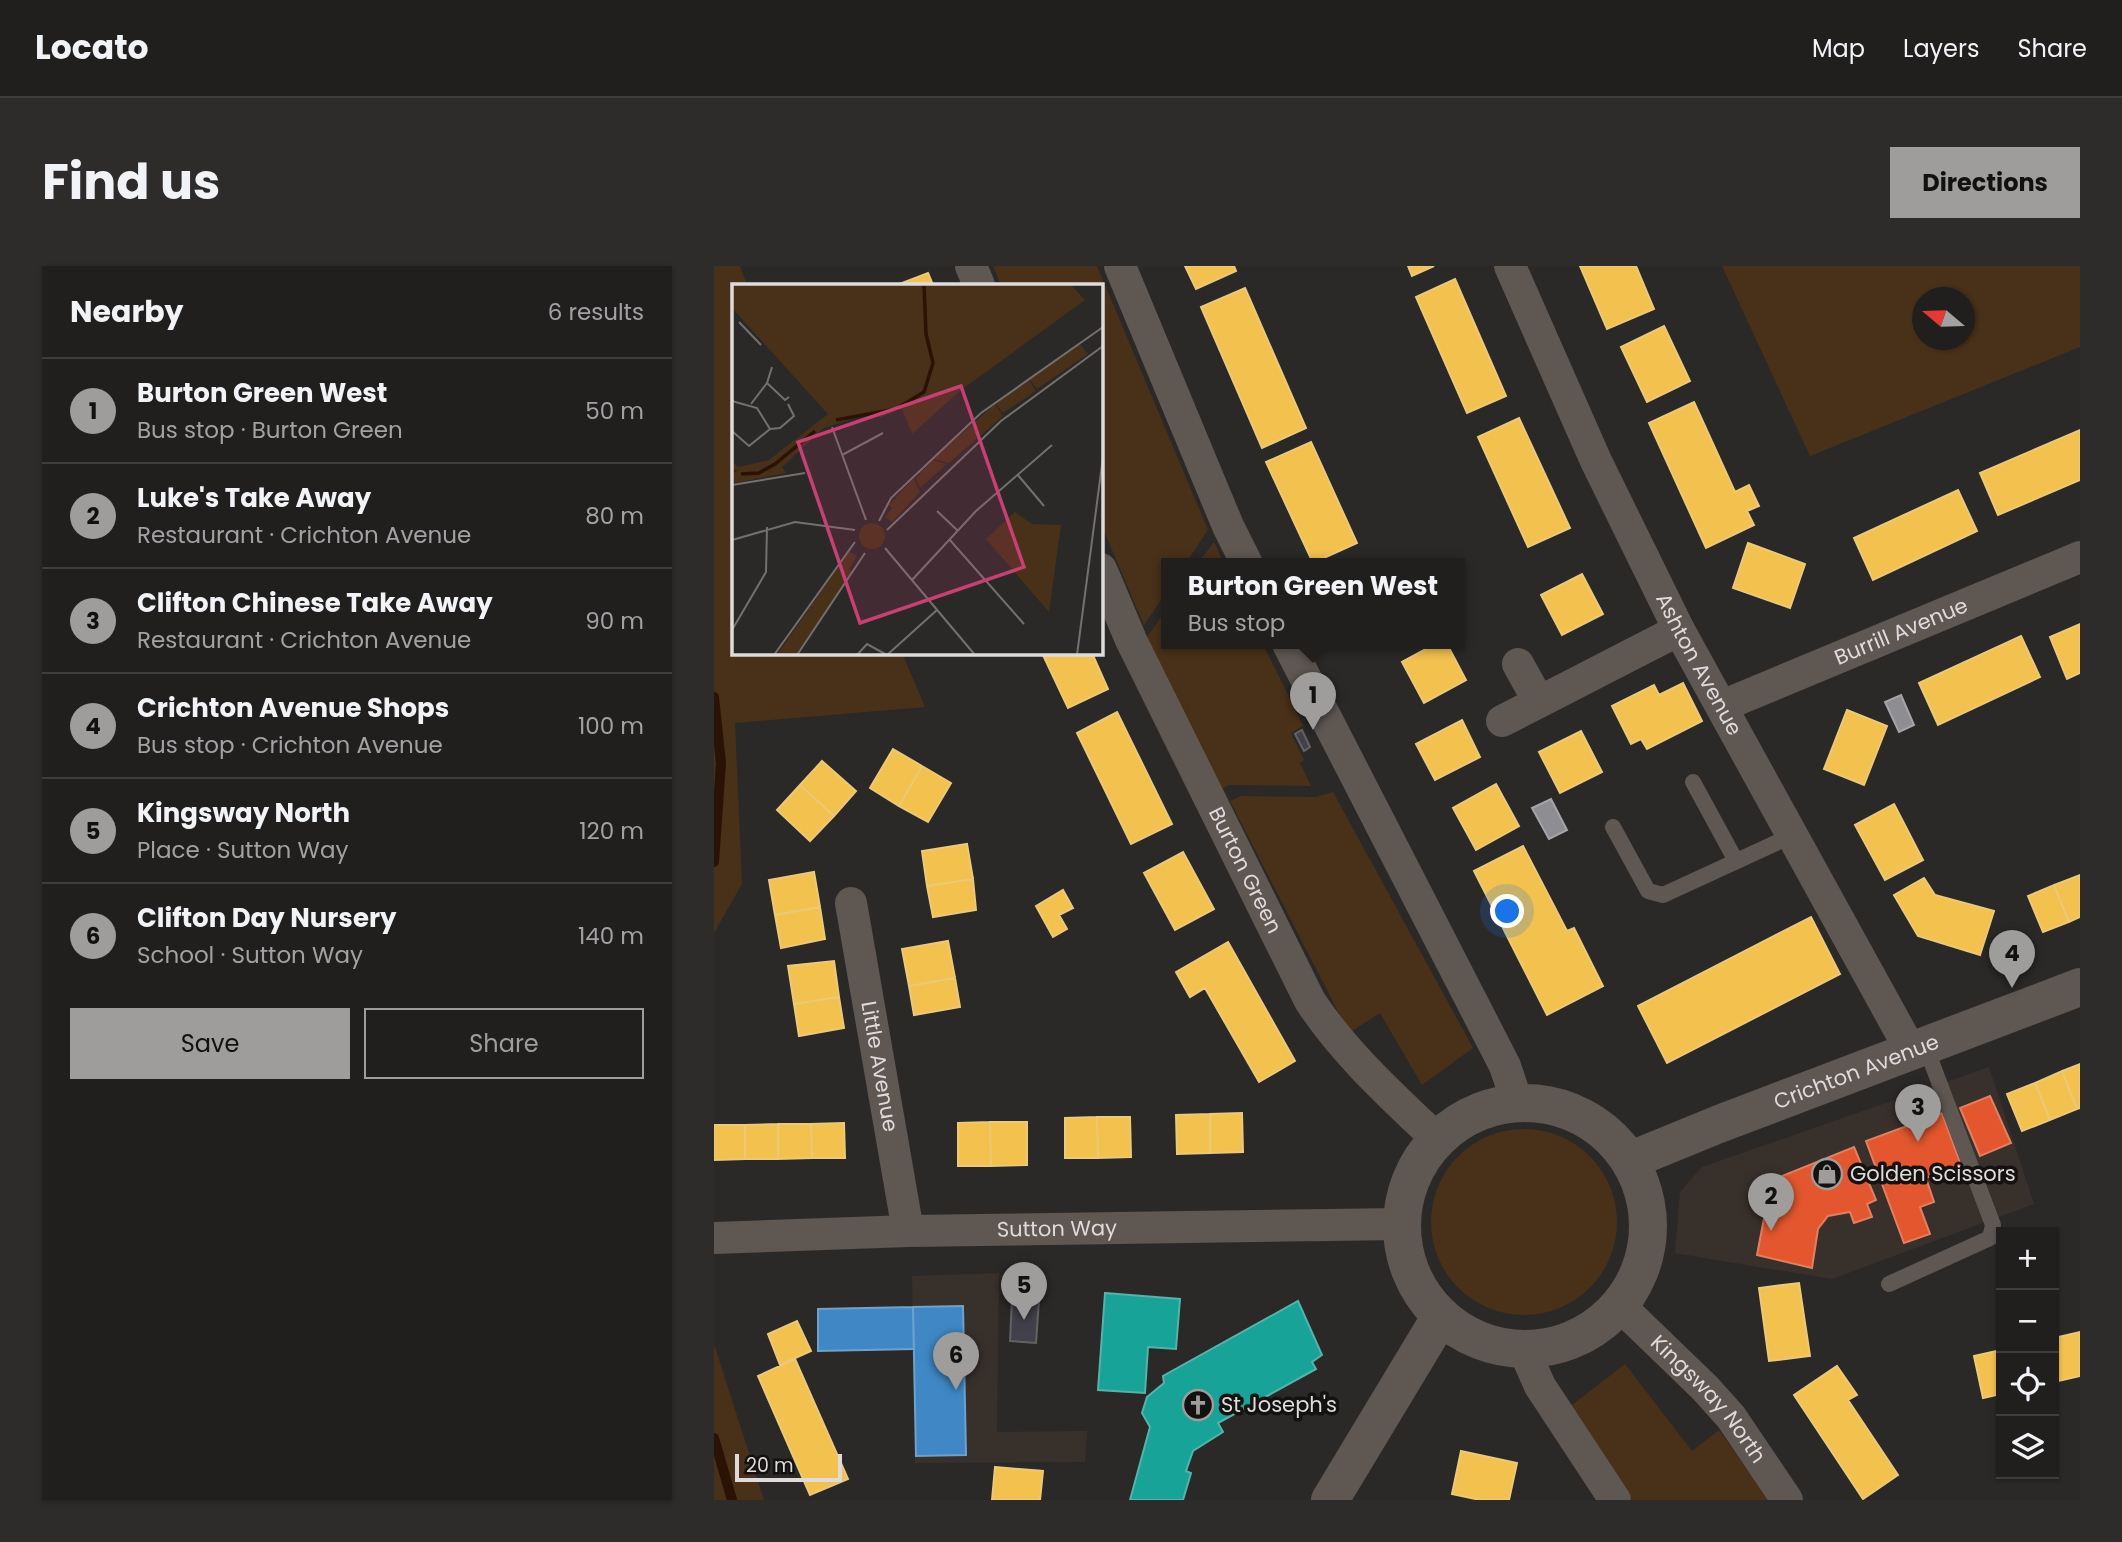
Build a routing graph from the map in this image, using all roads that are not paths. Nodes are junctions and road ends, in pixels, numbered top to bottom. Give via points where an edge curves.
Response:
1 (971, 266) edge
2 (1120, 266) edge
3 (1510, 266) edge
4 (979, 284) edge
5 (2080, 557) edge
6 (1244, 558) edge
7 (1102, 571) edge
8 (1679, 631) junction
9 (1291, 649) edge
10 (1518, 664) dead end
11 (1539, 702) junction
12 (1722, 706) junction
13 (1502, 721) dead end
14 (1693, 782) dead end
15 (1612, 827) dead end
16 (1791, 835) junction
17 (1736, 861) junction
18 (851, 903) dead end
19 (2080, 987) edge
20 (1918, 1048) junction
21 (1517, 1102) junction
22 (1438, 1140) junction
23 (1632, 1160) junction
24 (1401, 1224) junction
25 (908, 1231) junction
26 (714, 1238) edge
27 (1889, 1284) dead end
28 (1619, 1305) junction
29 (1441, 1316) junction
30 (1524, 1350) junction
31 (1330, 1500) edge
32 (1615, 1500) edge
33 (1787, 1500) edge

1 - 4 street
2 - 6 street
3 - 8 street, Ashton Avenue via 1596,461
5 - 12 street, Burrill Avenue
7 - 22 street, Burton Green via 1136,650 1310,1000 1357,1061
8 - 11 street
8 - 12 street, Ashton Avenue
9 - 21 street via 1505,1066
10 - 11 street
11 - 13 street
12 - 16 street, Ashton Avenue
14 - 17 lane
15 - 17 lane via 1648,891 1663,895
16 - 17 lane
16 - 20 street, Ashton Avenue
18 - 25 street, Little Avenue
19 - 20 street, Crichton Avenue
20 - 23 street, Crichton Avenue
20 - 27 lane via 1993,1225 1990,1238
21 - 22 street via 1472,1113
21 - 23 street via 1571,1111 1607,1133
22 - 24 street via 1409,1181
23 - 28 street via 1644,1193 1645,1247 1644,1258
24 - 25 street, Sutton Way
24 - 29 street via 1404,1254 1415,1285
25 - 26 street, Sutton Way
28 - 30 street via 1589,1331 1566,1342
28 - 33 street, Kingsway North via 1714,1398
29 - 30 street via 1469,1336 1501,1348
29 - 31 street
30 - 32 street via 1540,1386

